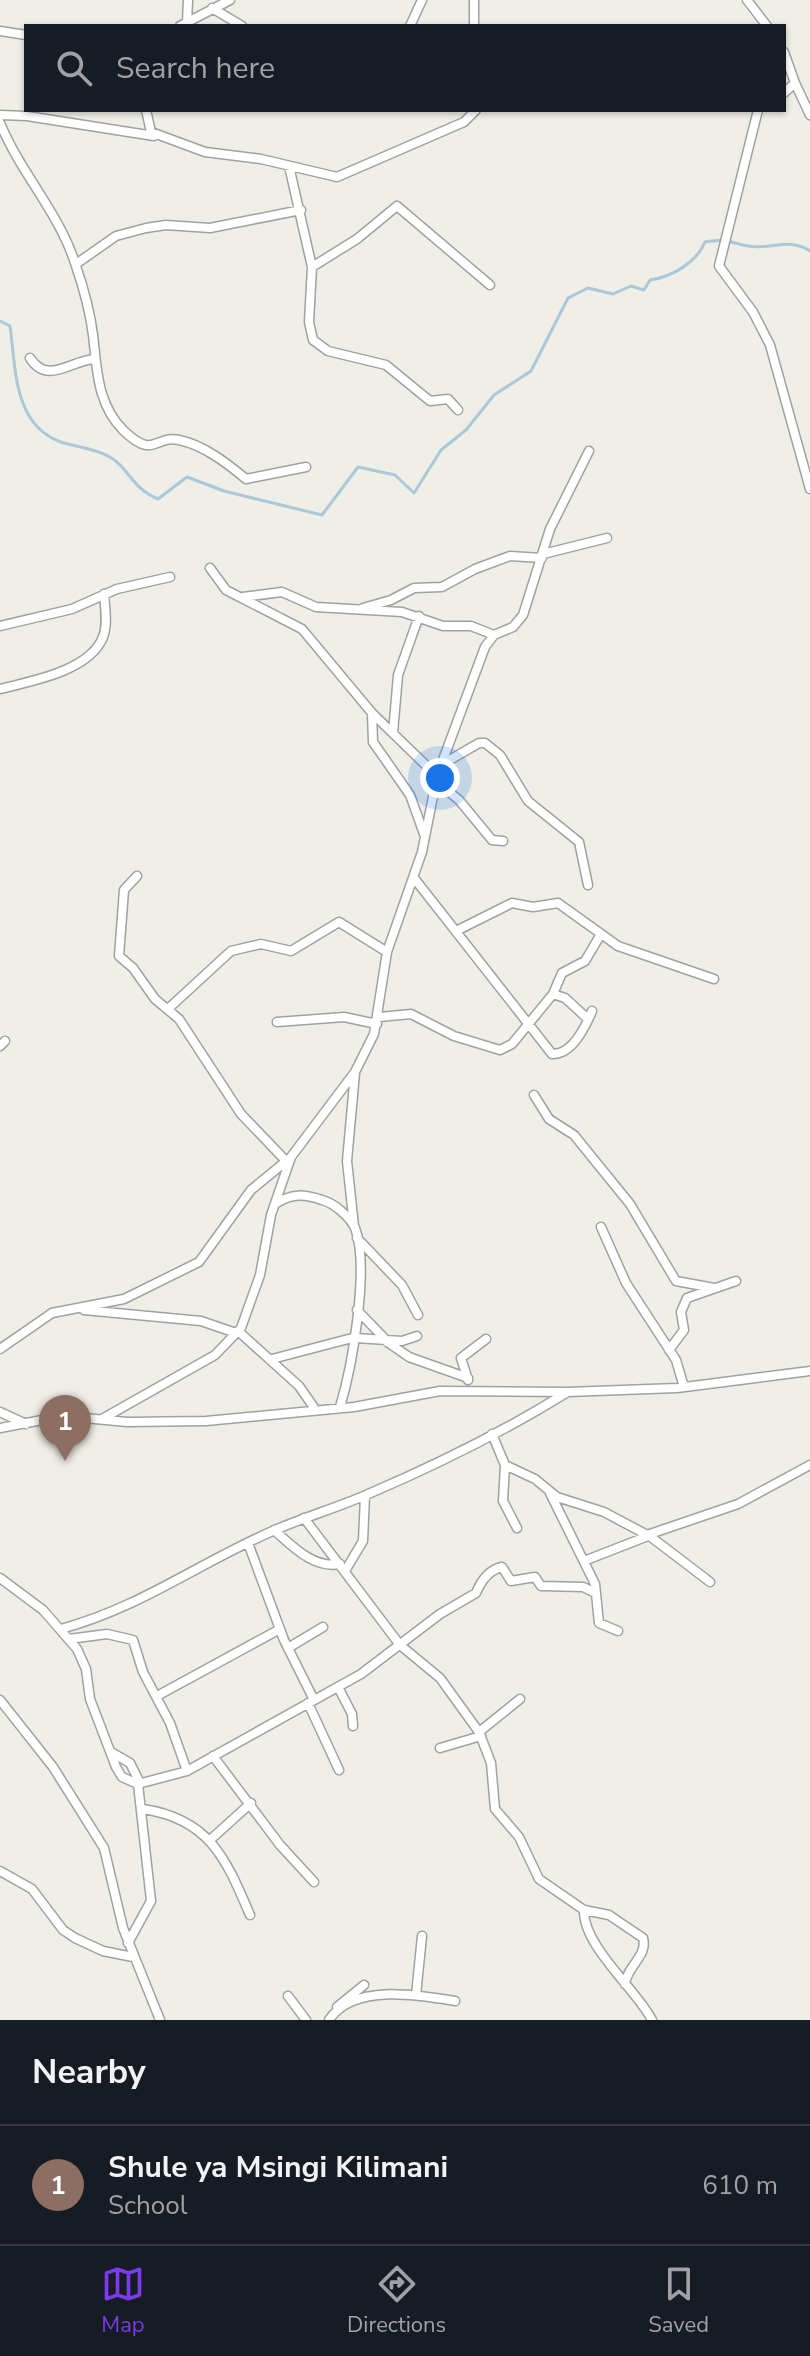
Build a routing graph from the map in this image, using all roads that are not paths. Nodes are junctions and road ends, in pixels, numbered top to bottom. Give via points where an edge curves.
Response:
1 (188, 0) edge
2 (230, 0) edge
3 (422, 0) edge
4 (474, 0) edge
5 (747, 0) edge
6 (212, 8) junction
7 (183, 24) edge
8 (239, 24) edge
9 (411, 24) edge
10 (474, 24) edge
11 (765, 24) edge
12 (0, 31) edge
13 (24, 35) edge
14 (786, 58) edge
15 (795, 83) junction
16 (786, 91) edge
17 (146, 112) edge
18 (474, 112) edge
19 (758, 112) edge
20 (0, 115) edge
21 (810, 115) edge
22 (0, 123) edge
23 (157, 136) junction
24 (289, 166) junction
25 (301, 210) junction
26 (76, 264) junction
27 (312, 267) junction
28 (490, 285) dead end
29 (30, 358) dead end
30 (94, 359) junction
31 (458, 410) dead end
32 (589, 451) dead end
33 (306, 467) dead end
34 (810, 489) edge
35 (607, 538) dead end
36 (542, 556) junction
37 (210, 568) dead end
38 (170, 577) dead end
39 (104, 594) junction
40 (242, 597) junction
41 (357, 610) junction
42 (419, 616) junction
43 (0, 626) edge
44 (494, 635) junction
45 (0, 689) edge
46 (372, 713) junction
47 (393, 733) junction
48 (441, 765) junction
49 (437, 778) junction
50 (425, 836) junction
51 (503, 841) dead end
52 (137, 876) dead end
53 (414, 878) junction
54 (588, 885) dead end
55 (456, 931) junction
56 (601, 934) junction
57 (387, 952) junction
58 (714, 979) dead end
59 (553, 994) junction
60 (169, 1008) junction
61 (378, 1020) junction
62 (277, 1022) dead end
63 (529, 1025) junction
64 (355, 1072) junction
65 (534, 1095) dead end
66 (288, 1159) junction
67 (275, 1205) junction
68 (355, 1227) junction
69 (601, 1227) dead end
70 (356, 1237) junction
71 (736, 1281) dead end
72 (714, 1288) junction
73 (71, 1308) junction
74 (357, 1310) junction
75 (418, 1315) dead end
76 (237, 1332) junction
77 (417, 1336) dead end
78 (356, 1337) junction
79 (384, 1339) junction
80 (486, 1339) dead end
81 (0, 1349) edge
82 (669, 1350) junction
83 (272, 1359) junction
84 (810, 1371) edge
85 (468, 1378) junction
86 (684, 1387) junction
87 (472, 1389) junction
88 (567, 1392) junction
89 (340, 1407) junction
90 (315, 1409) junction
91 (0, 1412) edge
92 (102, 1419) junction
93 (27, 1424) junction
94 (0, 1428) edge
95 (492, 1434) junction
96 (505, 1465) junction
97 (810, 1465) edge
98 (549, 1492) junction
99 (365, 1496) junction
100 (304, 1518) junction
101 (517, 1528) dead end
102 (274, 1530) junction
103 (647, 1535) junction
104 (248, 1543) junction
105 (584, 1561) junction
106 (342, 1567) junction
107 (0, 1578) edge
108 (710, 1582) dead end
109 (596, 1593) junction
110 (323, 1627) dead end
111 (61, 1629) junction
112 (280, 1629) junction
113 (618, 1631) dead end
114 (69, 1639) junction
115 (400, 1645) junction
116 (288, 1648) junction
117 (338, 1687) junction
118 (157, 1696) junction
119 (520, 1699) dead end
120 (0, 1700) edge
121 (311, 1701) junction
122 (353, 1726) dead end
123 (480, 1734) junction
124 (440, 1748) dead end
125 (110, 1752) junction
126 (213, 1756) junction
127 (339, 1770) dead end
128 (187, 1771) junction
129 (139, 1784) junction
130 (251, 1803) junction
131 (143, 1809) junction
132 (210, 1840) junction
133 (0, 1871) edge
134 (314, 1882) dead end
135 (584, 1910) junction
136 (250, 1915) dead end
137 (422, 1936) dead end
138 (128, 1943) junction
139 (133, 1957) junction
140 (625, 1984) junction
141 (364, 1985) dead end
142 (416, 1995) junction
143 (288, 1996) dead end
144 (455, 2001) dead end
145 (335, 2011) junction
146 (160, 2020) edge
147 (306, 2020) edge
148 (329, 2020) edge
149 (652, 2020) edge

1 - 7 street
2 - 6 street
3 - 9 street
4 - 10 street
5 - 11 street
6 - 7 street
6 - 8 street
12 - 13 street
14 - 15 street
15 - 16 street
15 - 21 street
17 - 23 street via 147,126
18 - 24 street via 464,122 343,176
19 - 34 street via 719,266 770,345
20 - 23 street
22 - 26 street
23 - 24 street via 205,152
24 - 25 street
25 - 26 street via 210,228 146,228 116,236
25 - 27 street
26 - 30 street
27 - 28 street via 397,206
27 - 31 street via 309,322 317,346 386,365 430,401 448,399
29 - 30 street via 42,371 55,373
30 - 33 street via 105,406 142,445 183,441 234,466 246,479
32 - 36 street via 559,508
35 - 36 street
36 - 41 street via 510,556 442,587 414,588
36 - 44 street via 520,619
37 - 40 street via 226,590
38 - 39 street
39 - 43 street via 72,609
39 - 45 street via 104,636 89,654 59,674
40 - 41 street via 282,592 316,607
40 - 46 street via 302,629
41 - 42 street
42 - 44 street
42 - 47 street via 398,675
44 - 48 street
46 - 47 street
46 - 50 street via 373,742 410,795
47 - 49 street
48 - 49 street
48 - 54 street via 479,743 491,747 528,801 579,842
49 - 50 street
49 - 51 street via 492,840
50 - 53 street
52 - 60 street via 124,890 124,927 117,952 152,996
53 - 55 street
53 - 57 street
55 - 56 street via 512,903 558,903
55 - 63 street
56 - 58 street via 629,950
56 - 59 street via 585,961 562,973
57 - 60 street via 339,922 291,951 261,944 231,951
57 - 61 street
59 - 63 street
59 - 63 street via 590,1015 573,1042 557,1055 547,1051
60 - 66 street via 241,1114
61 - 62 street
61 - 63 street via 411,1014 454,1036 500,1050
61 - 64 street
64 - 66 street
64 - 68 street via 347,1161
65 - 72 street via 549,1119 574,1135 630,1204 676,1281
66 - 67 street
66 - 73 street via 251,1190 199,1262 124,1299
67 - 68 street via 298,1194 319,1199 337,1207
67 - 76 street via 260,1275
68 - 70 street
69 - 82 street via 626,1283
70 - 74 street
70 - 75 street via 402,1285
71 - 72 street
72 - 82 street via 683,1302 684,1330
73 - 76 street via 201,1321
73 - 81 street via 49,1315
74 - 78 street
74 - 79 street
76 - 83 street
76 - 92 street via 215,1355
77 - 79 street
78 - 79 street
78 - 83 street
78 - 89 street
79 - 85 street via 409,1357
80 - 85 street via 461,1358
82 - 86 street
83 - 90 street
84 - 86 street
85 - 87 street
86 - 88 street
87 - 88 street
87 - 89 street
88 - 95 street
89 - 90 street
90 - 92 street via 161,1423
91 - 93 street
92 - 93 street via 63,1416
93 - 94 street
95 - 96 street
95 - 99 street
96 - 98 street
96 - 101 street via 503,1501
97 - 103 street via 738,1504
98 - 103 street
98 - 105 street
99 - 100 street
99 - 106 street via 363,1541
100 - 102 street
100 - 106 street
102 - 104 street
102 - 106 street via 316,1562
103 - 105 street
103 - 108 street
104 - 111 street via 152,1596
104 - 112 street
105 - 109 street
106 - 115 street
107 - 111 street
109 - 113 street via 599,1623
109 - 115 street via 583,1587 541,1586 535,1577 511,1581 498,1567 480,1582 476,1593
110 - 116 street
111 - 114 street
112 - 116 street
112 - 118 street
114 - 118 street via 107,1634 133,1640
114 - 125 street via 86,1669 90,1699
115 - 117 street
115 - 123 street via 440,1678
116 - 121 street
117 - 121 street
117 - 122 street
118 - 128 street
119 - 123 street
120 - 138 street via 53,1767 104,1848
121 - 126 street
121 - 127 street
123 - 124 street
123 - 135 street via 491,1763 495,1809 519,1837 539,1879
125 - 129 street via 130,1763
125 - 129 street via 122,1777
126 - 128 street
126 - 130 street
128 - 129 street
129 - 131 street
130 - 132 street
130 - 134 street
131 - 132 street via 185,1821
131 - 138 street via 151,1901
132 - 136 street
133 - 139 street via 32,1889 75,1938
135 - 140 street via 586,1926
135 - 140 street via 609,1915 643,1938 643,1953 629,1969
137 - 142 street
138 - 139 street
139 - 146 street
140 - 149 street
141 - 145 street
142 - 144 street
142 - 145 street via 377,1996
143 - 147 street
145 - 148 street

